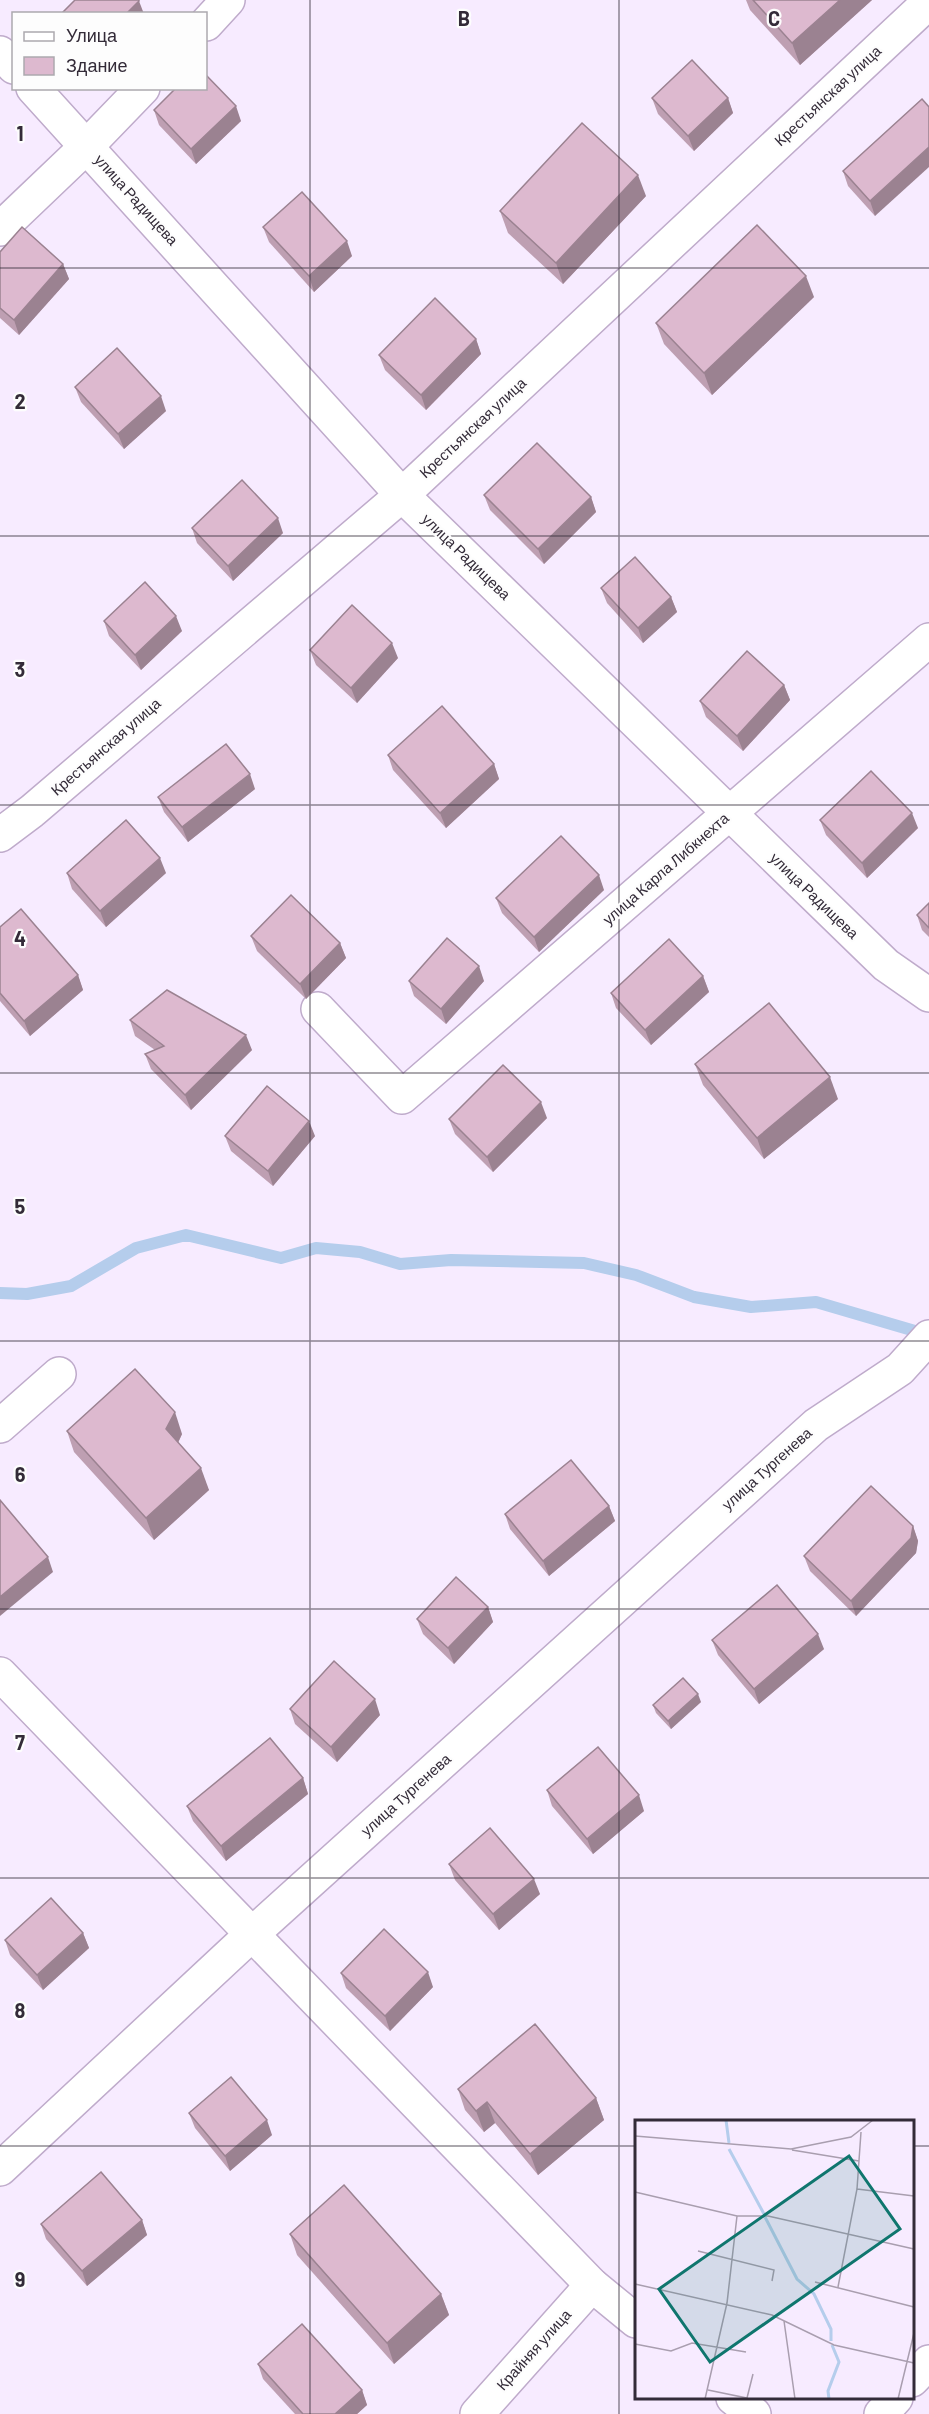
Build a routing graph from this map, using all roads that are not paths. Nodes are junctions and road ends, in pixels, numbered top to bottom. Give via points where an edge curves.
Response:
1 (228, 0) edge
2 (929, 2) edge
3 (207, 23) edge
4 (0, 53) edge
5 (12, 65) edge
6 (35, 90) edge
7 (141, 90) edge
8 (87, 147) junction
9 (0, 228) edge
10 (402, 495) junction
11 (929, 640) edge
12 (729, 815) junction
13 (0, 835) edge
14 (929, 995) edge
15 (318, 1009) dead end
16 (929, 1337) edge
17 (59, 1374) dead end
18 (0, 1426) edge
19 (0, 1674) edge
20 (250, 1935) junction
21 (0, 2169) edge
22 (592, 2285) junction
23 (635, 2320) edge
24 (929, 2362) edge
25 (914, 2378) edge
26 (735, 2399) edge
27 (894, 2399) edge
28 (477, 2414) edge
29 (754, 2414) edge
30 (881, 2414) edge

1 - 3 street
2 - 10 street, Крестьянская улица
4 - 5 street
6 - 8 street, улица Радищева
7 - 8 street
8 - 9 street
8 - 10 street, улица Радищева
10 - 12 street, улица Радищева
10 - 13 street, Крестьянская улица
11 - 12 street, улица Карла Либкнехта
12 - 14 street, улица Радищева via 886,965
12 - 15 street, улица Карла Либкнехта via 402,1097
16 - 20 street, улица Тургенева via 900,1370 816,1425
17 - 18 street
19 - 20 street
20 - 21 street, улица Тургенева
20 - 22 street
22 - 23 street
22 - 28 street, Крайняя улица
24 - 25 street
26 - 29 street
27 - 30 street

